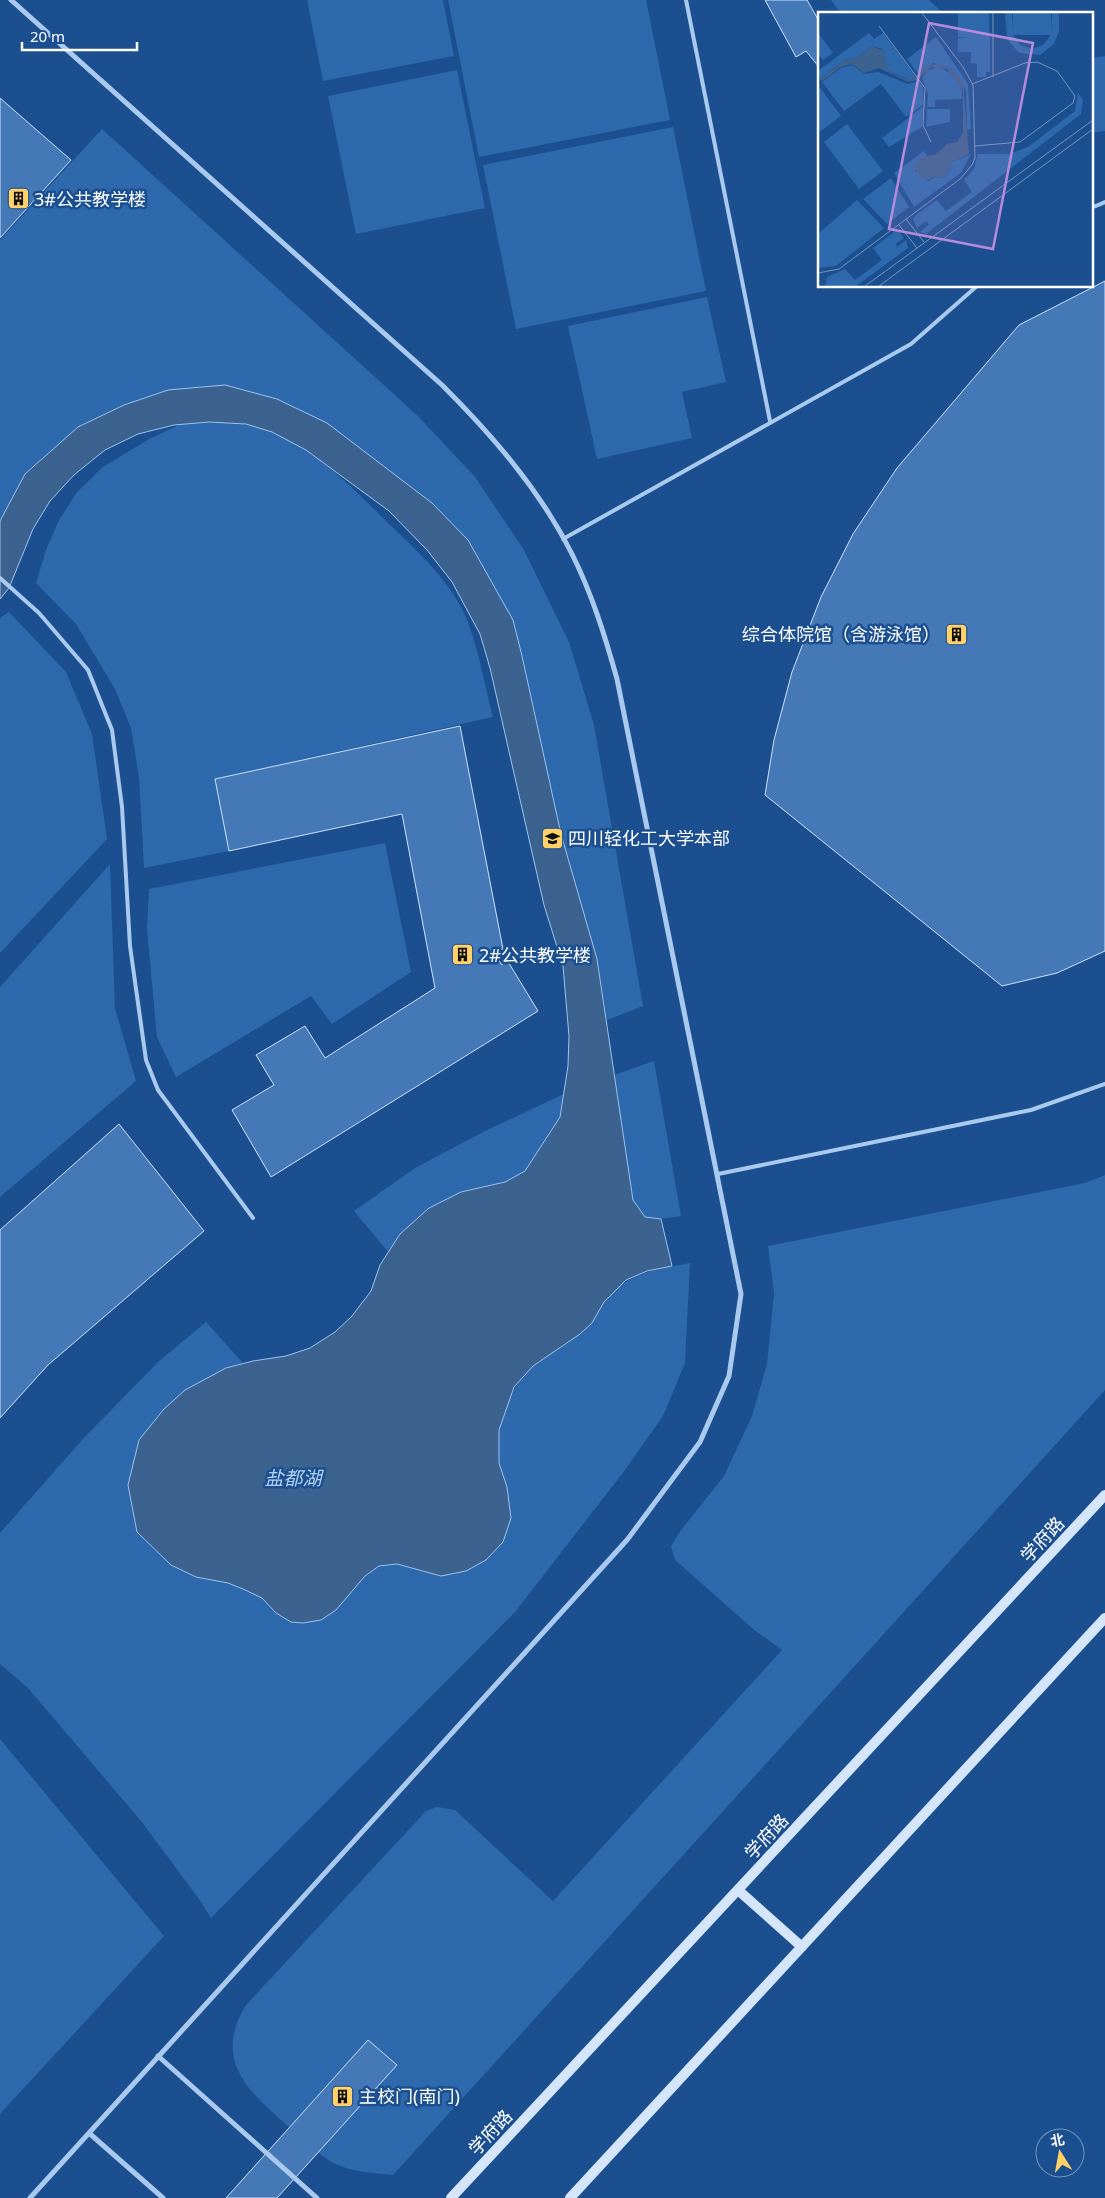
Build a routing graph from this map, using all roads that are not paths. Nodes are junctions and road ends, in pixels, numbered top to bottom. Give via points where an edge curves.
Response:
1 (11, 0) edge
2 (686, 0) edge
3 (1105, 202) edge
4 (1092, 208) edge
5 (975, 288) edge
6 (770, 421) junction
7 (563, 539) junction
8 (0, 578) edge
9 (1105, 1084) edge
10 (718, 1174) junction
11 (253, 1218) dead end
12 (1105, 1495) edge
13 (1105, 1618) edge
14 (738, 1890) junction
15 (802, 1947) junction
16 (158, 2056) junction
17 (90, 2133) junction
18 (30, 2198) edge
19 (163, 2198) edge
20 (316, 2198) edge
21 (451, 2198) edge
22 (570, 2198) edge

1 - 7 street via 442,385 487,430 533,490
2 - 6 lane
3 - 4 lane
5 - 6 lane via 910,344
6 - 7 lane
7 - 10 street via 598,616 617,679
8 - 11 lane via 39,613 88,670 112,730 122,807 130,946 146,1060 158,1090
9 - 10 lane via 1031,1110
10 - 16 street via 741,1294 730,1376 700,1442 627,1540
12 - 14 main road, 学府路
13 - 15 main road
14 - 15 main road
14 - 21 main road, 学府路
15 - 22 main road
16 - 17 street
16 - 20 street
17 - 18 street
17 - 19 street

